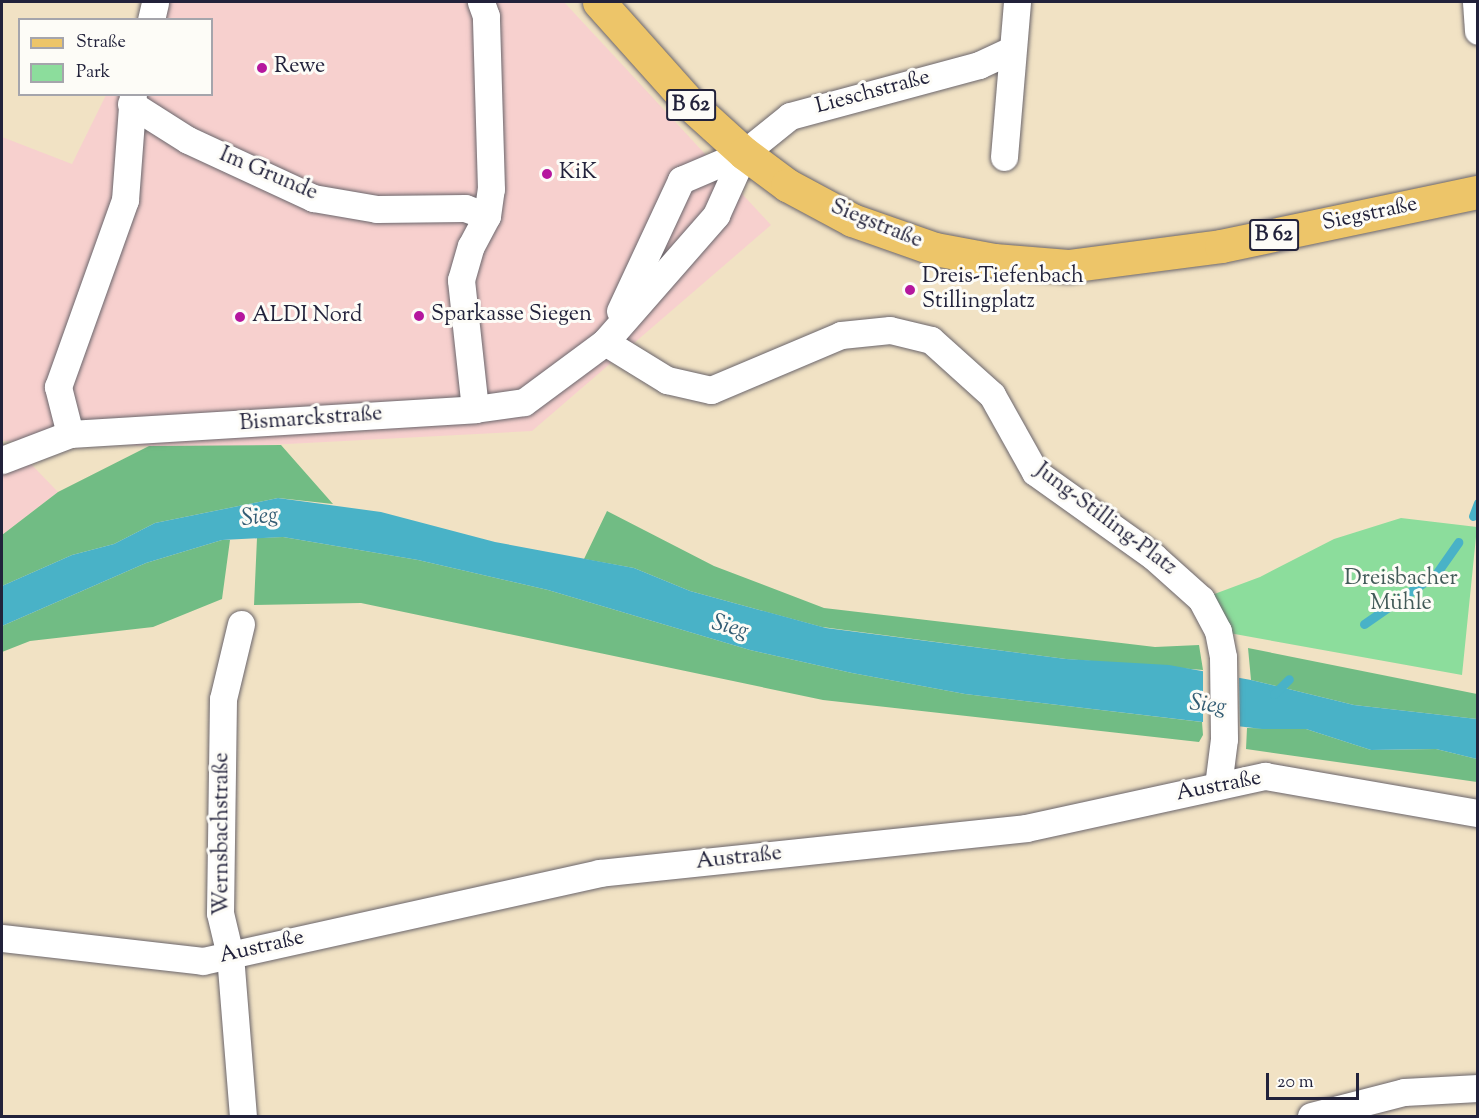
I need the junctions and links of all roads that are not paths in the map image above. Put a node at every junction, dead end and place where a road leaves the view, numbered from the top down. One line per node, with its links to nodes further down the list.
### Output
1 (155, 2): 6 (street)
2 (481, 2): 13 (street)
3 (599, 2): 10 (main road, Siegstraße / B 62)
4 (1017, 2): 8 (street)
5 (1476, 2): 7 (street)
6 (151, 18)
7 (1478, 31)
8 (1011, 50): 10 (street, Lieschstraße); 11 (street)
9 (132, 99): 13 (street, Im Grunde); 16 (street)
10 (744, 153): 12 (main road, Siegstraße / B 62); 14 (street, Bismarckstraße); 14 (street, Bismarckstraße)
11 (1004, 157)
12 (1478, 192)
13 (487, 216): 15 (street)
14 (605, 342): 15 (street, Bismarckstraße); 19 (street, Jung-Stilling-Platz)
15 (476, 410): 16 (street, Bismarckstraße)
16 (70, 434): 17 (street, Bismarckstraße)
17 (2, 460)
18 (241, 624): 22 (street, Wernsbachstraße)
19 (1218, 786): 20 (street, Austraße); 22 (street, Austraße)
20 (1478, 813)
21 (2, 938): 22 (street, Austraße)
22 (230, 955): 24 (street, Wernsbachstraße)
23 (1478, 1088): 25 (street)
24 (243, 1116)
25 (1311, 1116)

